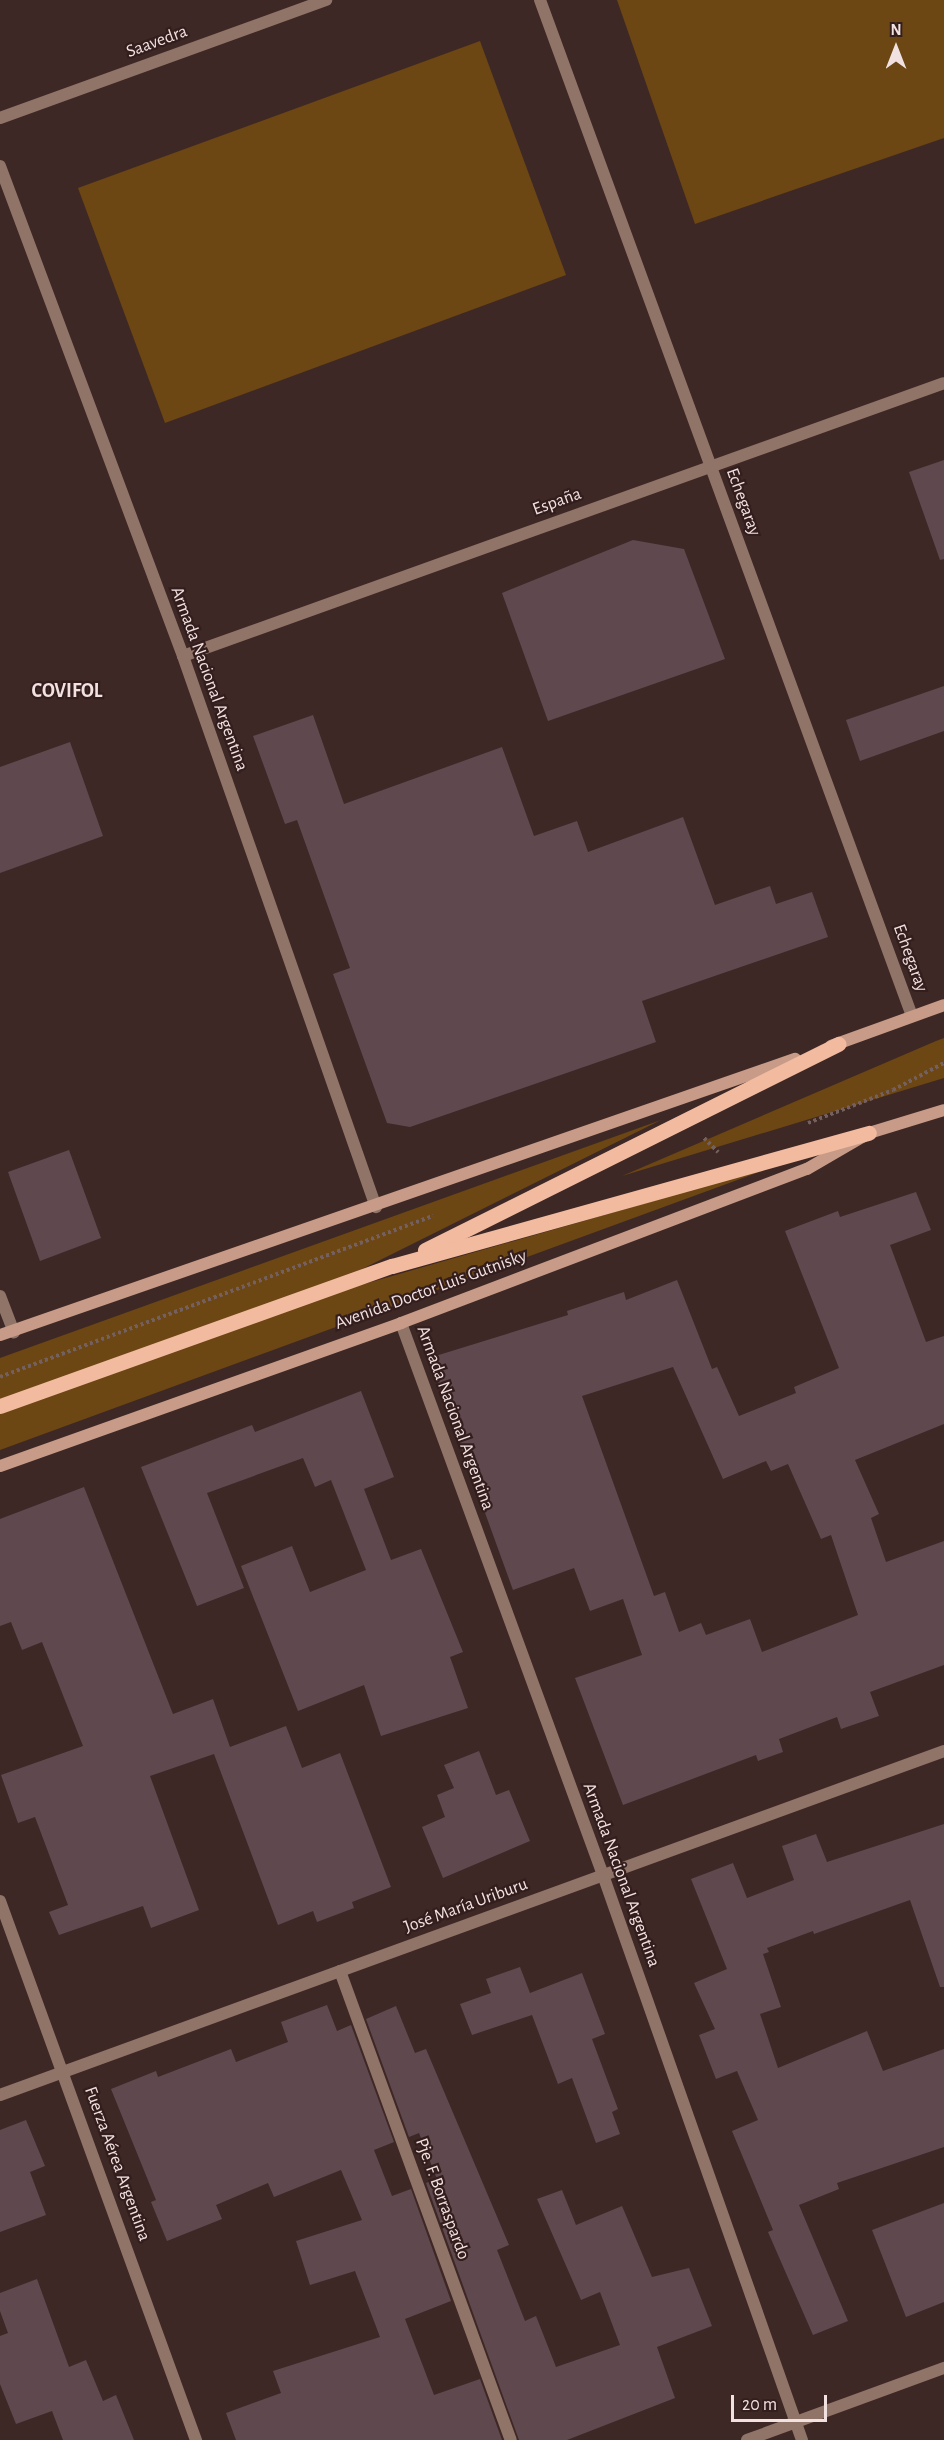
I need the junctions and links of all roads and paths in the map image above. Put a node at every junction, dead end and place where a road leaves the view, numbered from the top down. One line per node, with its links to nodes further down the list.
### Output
1 (326, 0): 3 (street, Saavedra)
2 (540, 0): 6 (street, Echegaray)
3 (0, 118)
4 (0, 166): 7 (street, Armada Nacional Argentina)
5 (944, 383): 6 (street, España)
6 (711, 466): 7 (street, España); 9 (street, Echegaray)
7 (183, 656): 15 (street, Armada Nacional Argentina)
8 (944, 1005): 9 (main road, Avenida Doctor Luis Gutnisky)
9 (912, 1016): 10 (main road, Avenida Doctor Luis Gutnisky)
10 (838, 1044): 15 (main road, Avenida Doctor Luis Gutnisky); 17 (main road, Avenida Doctor Luis Gutnisky)
11 (944, 1063): 13 (path)
12 (944, 1110): 14 (main road, Avenida Doctor Luis Gutnisky)
13 (796, 1127)
14 (869, 1133): 17 (main road, Avenida Doctor Luis Gutnisky); 19 (main road, Avenida Doctor Luis Gutnisky)
15 (376, 1207): 20 (main road, Avenida Doctor Luis Gutnisky)
16 (445, 1212): 22 (path)
17 (392, 1266): 23 (main road, Avenida Doctor Luis Gutnisky)
18 (0, 1296): 20 (street)
19 (401, 1323): 24 (main road, Avenida Doctor Luis Gutnisky); 26 (street, Armada Nacional Argentina)
20 (14, 1332): 21 (main road, Avenida Doctor Luis Gutnisky)
21 (0, 1335)
22 (0, 1377)
23 (0, 1406)
24 (0, 1466)
25 (944, 1751): 26 (street, José María Uriburu)
26 (603, 1875): 28 (street, José María Uriburu); 32 (street, Armada Nacional Argentina)
27 (0, 1901): 29 (street, Fuerza Aérea Argentina)
28 (340, 1971): 29 (street, José María Uriburu); 34 (street, Pje. F. Borraspardo)
29 (65, 2072): 30 (street, José María Uriburu); 33 (street, Fuerza Aérea Argentina)
30 (0, 2095)
31 (944, 2368): 32 (street)
32 (796, 2423): 35 (street); 36 (street, Armada Nacional Argentina)
33 (196, 2440)
34 (511, 2440)
35 (747, 2440)
36 (802, 2440)

